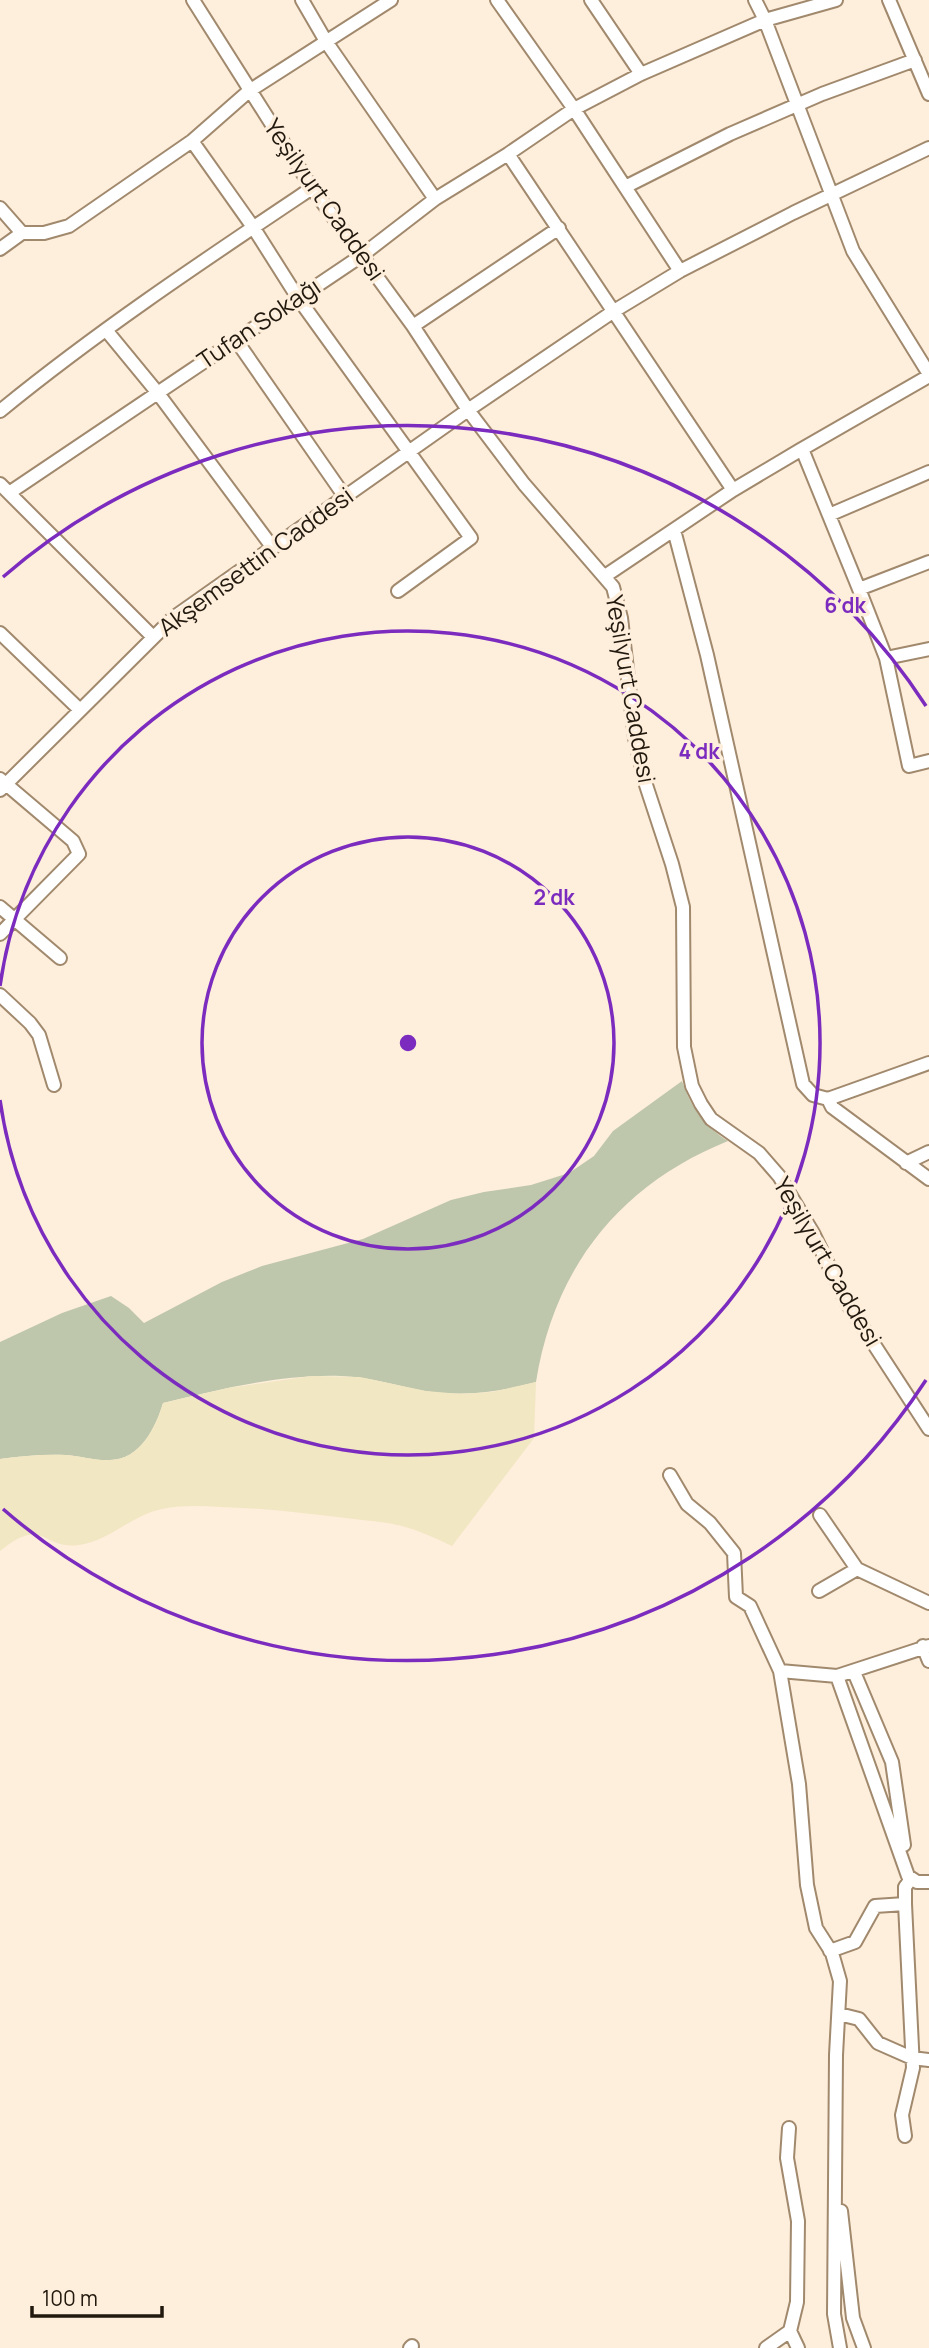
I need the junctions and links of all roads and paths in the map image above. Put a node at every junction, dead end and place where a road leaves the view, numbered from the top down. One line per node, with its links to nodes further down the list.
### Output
1 (193, 0): 13 (street, Yeşilyurt Caddesi)
2 (302, 0): 10 (street)
3 (391, 0): 10 (street)
4 (498, 0): 16 (street)
5 (591, 0): 12 (street)
6 (755, 0): 9 (street)
7 (836, 0): 9 (street, Tufan Sokağı)
8 (889, 0): 11 (street)
9 (765, 20): 12 (street, Tufan Sokağı); 15 (street)
10 (327, 43): 13 (street); 23 (street)
11 (915, 60): 14 (street); 15 (street)
12 (641, 74): 16 (street, Tufan Sokağı)
13 (249, 90): 17 (street); 20 (street, Yeşilyurt Caddesi)
14 (929, 94)
15 (797, 106): 21 (street); 22 (street)
16 (574, 109): 19 (street, Tufan Sokağı); 21 (street)
17 (192, 142): 25 (street); 27 (street)
18 (929, 148): 22 (street, Akşemsettin Caddesi)
19 (508, 154): 23 (street, Tufan Sokağı); 26 (street)
20 (312, 187): 25 (street); 29 (street, Yeşilyurt Caddesi)
21 (625, 187): 30 (street)
22 (831, 195): 30 (street, Akşemsettin Caddesi); 36 (street)
23 (435, 199): 29 (street, Tufan Sokağı)
24 (0, 208): 27 (street)
25 (253, 227): 31 (street); 34 (street)
26 (559, 228): 32 (street); 33 (street)
27 (22, 233): 28 (street)
28 (0, 249)
29 (361, 256): 31 (street, Tufan Sokağı); 33 (street, Yeşilyurt Caddesi)
30 (680, 271): 32 (street, Akşemsettin Caddesi)
31 (298, 298): 35 (street, Tufan Sokağı); 41 (street)
32 (614, 311): 38 (street, Akşemsettin Caddesi); 44 (street)
33 (413, 326): 38 (street, Yeşilyurt Caddesi)
34 (106, 330): 37 (street); 39 (street)
35 (236, 340): 37 (street, Tufan Sokağı); 45 (street)
36 (929, 375): 40 (street)
37 (157, 392): 43 (street, Tufan Sokağı); 48 (street)
38 (468, 410): 41 (street, Akşemsettin Caddesi); 50 (street, Yeşilyurt Caddesi)
39 (0, 411)
40 (802, 449): 44 (street); 46 (street)
41 (409, 452): 45 (street, Akşemsettin Caddesi); 52 (street)
42 (929, 472): 46 (street)
43 (5, 488): 54 (street)
44 (733, 490): 47 (street)
45 (345, 496): 48 (street, Akşemsettin Caddesi)
46 (829, 515): 51 (street)
47 (674, 530): 50 (street); 67 (street)
48 (272, 548): 54 (street, Akşemsettin Caddesi)
49 (929, 562): 51 (street)
50 (605, 576): 71 (street, Yeşilyurt Caddesi)
51 (859, 589): 56 (street)
52 (398, 591)
53 (0, 633): 57 (street)
54 (153, 637): 57 (street, Akşemsettin Caddesi)
55 (929, 649): 56 (street)
56 (886, 658): 58 (street)
57 (80, 710): 59 (street, Akşemsettin Caddesi)
58 (929, 761)
59 (2, 784): 61 (street)
60 (0, 907): 61 (street)
61 (15, 919): 62 (street); 63 (street)
62 (0, 934)
63 (60, 958)
64 (0, 995): 66 (street)
65 (929, 1063): 67 (street)
66 (54, 1085)
67 (828, 1099): 69 (street)
68 (929, 1152): 69 (street)
69 (906, 1163): 70 (street)
70 (929, 1179)
71 (929, 1429)
72 (670, 1475): 79 (street)
73 (820, 1515): 74 (street)
74 (857, 1569): 75 (street); 76 (street)
75 (819, 1591)
76 (929, 1603)
77 (926, 1646): 78 (street); 80 (street)
78 (929, 1661)
79 (780, 1671): 81 (street); 89 (street)
80 (854, 1672): 81 (street); 82 (street)
81 (837, 1676): 83 (street)
82 (892, 1762): 83 (street); 84 (street)
83 (871, 1770): 85 (street)
84 (899, 1804): 85 (street); 86 (street)
85 (886, 1809): 86 (street)
86 (909, 1874): 87 (street); 88 (street)
87 (929, 1882)
88 (905, 1904): 89 (street); 91 (street)
89 (830, 1951): 90 (street)
90 (839, 2014): 91 (street); 95 (street)
91 (912, 2058): 92 (street); 94 (street)
92 (929, 2060)
93 (789, 2128): 96 (street)
94 (905, 2136)
95 (835, 2202): 99 (street); 100 (street)
96 (790, 2331): 97 (street); 98 (street)
97 (766, 2348)
98 (798, 2348)
99 (840, 2348)
100 (864, 2348)

